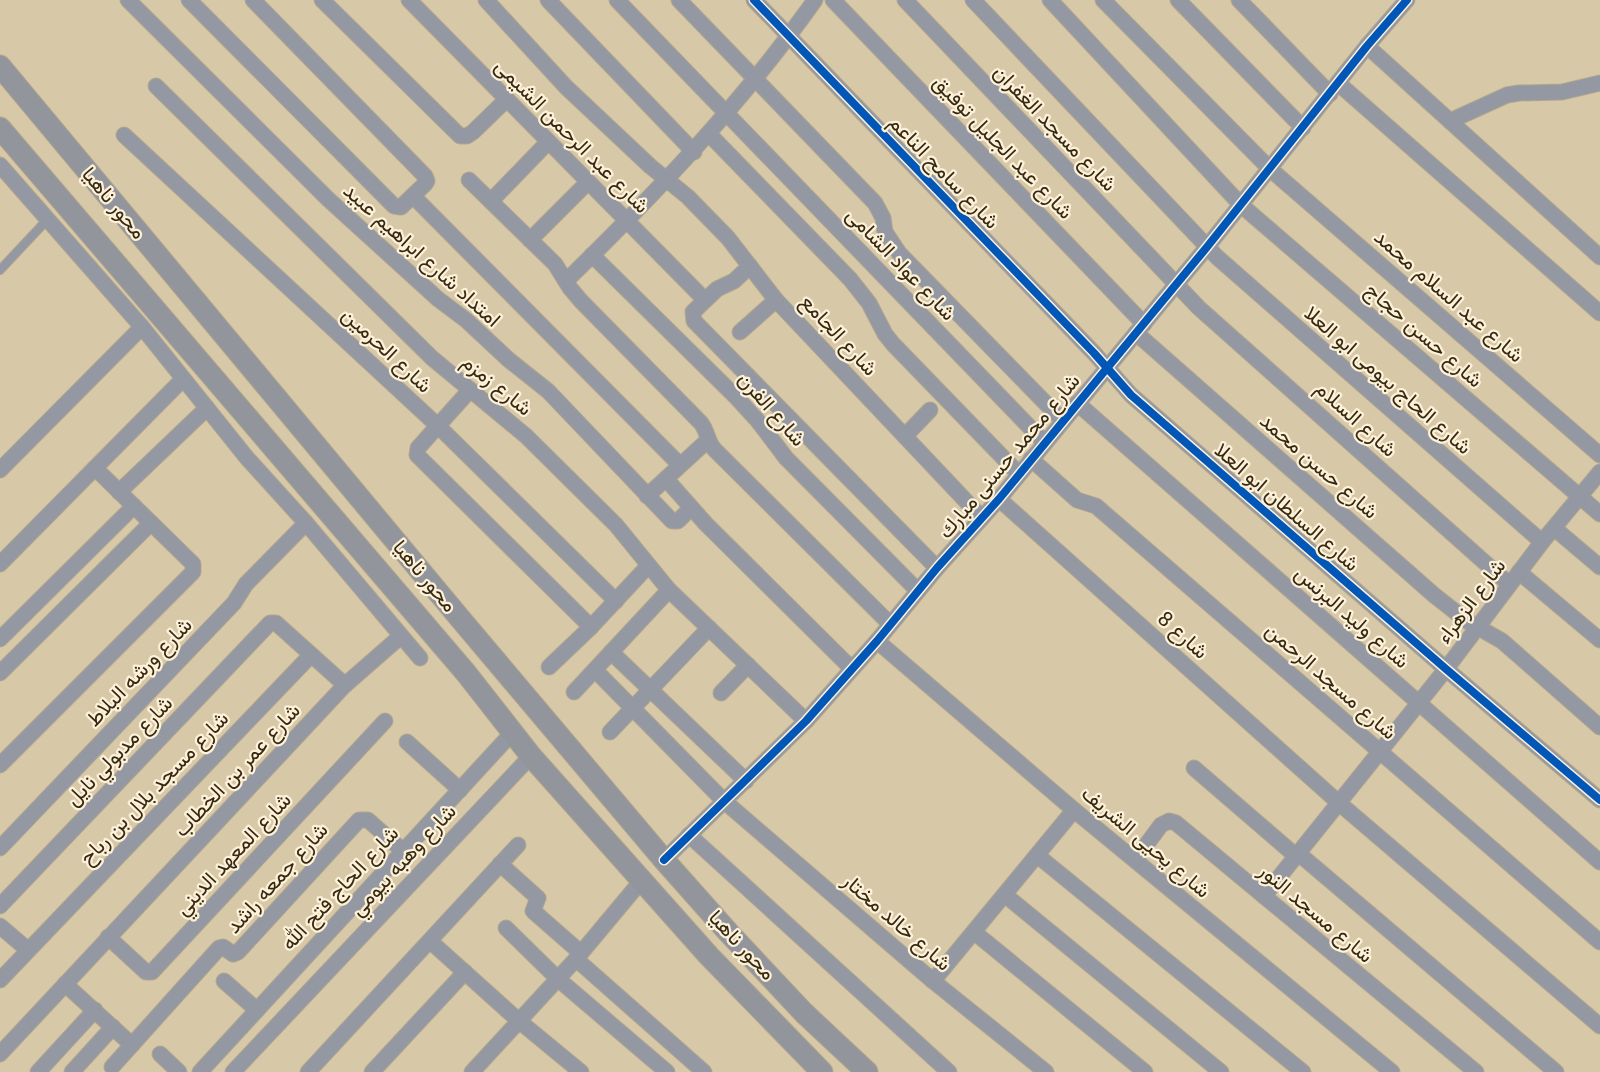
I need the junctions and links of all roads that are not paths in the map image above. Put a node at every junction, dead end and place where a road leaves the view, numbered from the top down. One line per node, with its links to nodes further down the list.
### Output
1 (128, 0): 80 (street, امتداد شارع ابراهيم عبيد)
2 (189, 0): 41 (street)
3 (253, 0): 41 (street)
4 (322, 0): 27 (street)
5 (409, 0): 27 (street, شارع عبد الرحمن الشيمى)
6 (486, 0): 39 (street, شارع الجامع)
7 (548, 0): 35 (street)
8 (617, 0): 28 (street, شارع عواد الشامى)
9 (679, 0): 23 (street)
10 (754, 0): 20 (street, شارع سامح الناعم)
11 (815, 0): 20 (street)
12 (833, 0): 58 (street, شارع عبد الجليل توفيق)
13 (905, 0): 53 (street, شارع مسجد الغفران)
14 (973, 0): 47 (street, شارع الحاج بيومى ابو العلا)
15 (1050, 0): 43 (street, شارع حسن حجاج)
16 (1103, 0): 37 (street, شارع عبد السلام محمد)
17 (1178, 0): 31 (street)
18 (1239, 0): 26 (street)
19 (1407, 0): 21 (street, شارع محمد حسنى مبارك)
20 (789, 37): 23 (street); 60 (street, شارع سامح الناعم)
21 (1367, 46): 26 (street, شارع محمد حسنى مبارك); 29 (street)
22 (0, 66): 144 (main road, محور ناهيا)
23 (756, 79): 28 (street); 66 (street)
24 (1600, 83): 29 (street)
25 (156, 86): 62 (street, شارع زمزم)
26 (1334, 89): 31 (street, شارع محمد حسنى مبارك); 56 (street)
27 (507, 99): 34 (street, شارع عبد الرحمن الشيمى)
28 (727, 114): 32 (street); 70 (street, شارع عواد الشامى)
29 (1450, 121): 49 (street)
30 (0, 128): 126 (main road, محور ناهيا)
31 (1303, 128): 37 (street, شارع محمد حسنى مبارك)
32 (709, 134): 35 (street); 77 (street)
33 (124, 135): 67 (street, شارع الحرمين)
34 (548, 142): 40 (street, شارع عبد الرحمن الشيمى); 42 (street)
35 (694, 152): 39 (street)
36 (0, 165): 44 (street)
37 (1270, 169): 43 (street, شارع محمد حسنى مبارك); 71 (street, شارع عبد السلام محمد)
38 (469, 180): 42 (street)
39 (668, 180): 45 (street); 50 (street, شارع الجامع)
40 (588, 183): 45 (street, شارع عبد الرحمن الشيمى); 46 (street)
41 (413, 196): 73 (street)
42 (491, 201): 46 (street)
43 (1241, 206): 47 (street, شارع محمد حسنى مبارك); 81 (street, شارع حسن حجاج)
44 (47, 220): 51 (lane); 57 (street)
45 (627, 222): 48 (street); 54 (street, شارع عبد الرحمن الشيمى)
46 (530, 240): 52 (street)
47 (1207, 247): 53 (street, شارع محمد حسنى مبارك); 90 (street, شارع الحاج بيومى ابو العلا)
48 (592, 255): 52 (street); 97 (street, شارع الفرن)
49 (1600, 257)
50 (750, 266): 54 (street); 55 (street, شارع الجامع)
51 (0, 270)
52 (566, 281): 69 (street)
53 (1175, 284): 58 (street, شارع محمد حسنى مبارك); 95 (street, شارع السلام)
54 (705, 300): 94 (street)
55 (776, 300): 59 (street); 68 (street, شارع الجامع)
56 (1600, 313)
57 (142, 327): 61 (street); 75 (street)
58 (1140, 329): 60 (street, شارع محمد حسنى مبارك); 101 (street, شارع حسن محمد)
59 (740, 332)
60 (1108, 368): 63 (street, شارع محمد حسنى مبارك); 113 (street, شارع السلطان ابو العلا)
61 (183, 379): 64 (street); 74 (street)
62 (470, 390): 67 (street); 92 (street, شارع زمزم)
63 (1077, 403): 66 (street, شارع محمد حسنى مبارك); 120 (street, شارع وليد البرنس)
64 (207, 408): 79 (street); 88 (street)
65 (930, 410): 68 (street)
66 (1063, 421): 70 (street, شارع محمد حسنى مبارك)
67 (438, 426): 98 (street, شارع الحرمين); 100 (street)
68 (905, 436): 86 (street, شارع الجامع)
69 (708, 440): 73 (street); 99 (street)
70 (1045, 443): 72 (street, شارع محمد حسنى مبارك)
71 (1600, 455)
72 (1031, 459): 77 (street, شارع محمد حسنى مبارك); 128 (street, شارع مسجد الرحمن)
73 (680, 465): 78 (street)
74 (95, 468): 79 (street); 91 (street)
75 (0, 470)
76 (1600, 472): 81 (street, شارع الزهراء)
77 (1019, 474): 82 (street, شارع محمد حسنى مبارك)
78 (666, 479): 80 (street); 84 (street)
79 (119, 492): 83 (street)
80 (648, 496): 84 (street, امتداد شارع ابراهيم عبيد)
81 (1579, 497): 85 (street, شارع حسن حجاج); 89 (street, شارع الزهراء)
82 (999, 499): 86 (street, شارع محمد حسنى مبارك); 136 (street, شارع 8)
83 (134, 506): 87 (street); 104 (street)
84 (691, 508): 112 (street)
85 (1600, 514)
86 (982, 518): 94 (street, شارع محمد حسنى مبارك)
87 (151, 523): 115 (street); 130 (street)
88 (306, 523): 103 (street); 140 (street, شارع ورشه البلاط)
89 (1554, 528): 90 (street, شارع الزهراء); 93 (street)
90 (1542, 542): 95 (street, شارع الزهراء)
91 (0, 564)
92 (648, 566): 96 (street, شارع زمزم); 98 (street)
93 (1600, 567)
94 (937, 568): 97 (street, شارع محمد حسنى مبارك)
95 (1514, 578): 101 (street, شارع الزهراء); 106 (street, شارع السلام)
96 (669, 590): 102 (street, شارع زمزم); 107 (street)
97 (918, 591): 99 (street, شارع محمد حسنى مبارك)
98 (616, 601): 100 (street)
99 (890, 624): 105 (street, شارع محمد حسنى مبارك)
100 (591, 627): 111 (street)
101 (1478, 627): 113 (street, شارع الزهراء); 124 (street, شارع حسن محمد)
102 (709, 628): 110 (street, شارع زمزم); 117 (street)
103 (401, 636): 109 (street); 116 (street, شارع عمر بن الخطاب)
104 (0, 639)
105 (877, 640): 112 (street, شارع محمد حسنى مبارك); 137 (street, شارع يحيى الشريف)
106 (1600, 640)
107 (611, 652): 114 (street); 117 (street)
108 (311, 655): 116 (street); 151 (street, شارع مدبولي نايل); 158 (street, شارع مسجد بلال بن رباح)
109 (420, 658)
110 (748, 665): 119 (street); 123 (street, شارع زمزم)
111 (549, 667)
112 (852, 669): 123 (street, شارع محمد حسنى مبارك)
113 (1446, 669): 120 (street, شارع الزهراء); 134 (street, شارع السلطان ابو العلا)
114 (594, 670): 118 (street); 121 (street, شارع خالد مختار)
115 (0, 673)
116 (345, 686): 155 (street, شارع عمر بن الخطاب)
117 (650, 689): 121 (street); 132 (street)
118 (574, 692)
119 (721, 693)
120 (1418, 703): 128 (street, شارع الزهراء); 146 (street, شارع وليد البرنس)
121 (633, 708): 125 (street); 135 (street, شارع خالد مختار)
122 (384, 721): 155 (street, شارع المعهد الديني)
123 (806, 721): 132 (street, شارع محمد حسنى مبارك)
124 (1600, 727)
125 (610, 732)
126 (512, 733): 129 (main road, محور ناهيا); 133 (street, شارع الحاج فتح الله)
127 (406, 742): 133 (street)
128 (1380, 751): 136 (street, شارع الزهراء); 157 (street, شارع مسجد الرحمن)
129 (531, 756): 148 (main road, محور ناهيا); 180 (street, شارع وهبه بيومي)
130 (0, 765)
131 (1194, 768): 142 (street)
132 (746, 781): 135 (street, شارع محمد حسنى مبارك)
133 (460, 790): 141 (street, شارع الحاج فتح الله)
134 (1600, 800)
135 (724, 801): 138 (street, شارع محمد حسنى مبارك); 164 (street, شارع خالد مختار)
136 (1339, 803): 142 (street, شارع الزهراء); 169 (street, شارع 8)
137 (1074, 810): 143 (street); 145 (street, شارع يحيى الشريف)
138 (688, 835): 144 (street, شارع محمد حسنى مبارك); 189 (street)
139 (518, 845): 147 (street)
140 (0, 848)
141 (403, 851): 167 (street, شارع الحاج فتح الله); 171 (street, شارع جمعه راشد)
142 (1297, 855): 150 (street, شارع الزهراء); 196 (street)
143 (1038, 856): 149 (street); 193 (street)
144 (664, 860): 148 (main road); 188 (main road, محور ناهيا)
145 (1135, 860): 150 (street, شارع مسجد النور); 194 (street, شارع يحيى الشريف)
146 (1600, 862)
147 (500, 864): 156 (street); 159 (street)
148 (642, 880): 159 (street); 187 (main road, محور ناهيا)
149 (1005, 895): 154 (street); 192 (street)
150 (1264, 896): 195 (street, شارع مسجد النور)
151 (0, 906)
152 (0, 926): 158 (street)
153 (506, 928): 161 (street)
154 (974, 932): 164 (street); 191 (street)
155 (108, 938): 165 (street, شارع عمر بن الخطاب)
156 (430, 941): 160 (street); 181 (street)
157 (1600, 942)
158 (28, 950): 162 (street, شارع مسجد بلال بن رباح)
159 (578, 956): 161 (street); 186 (street)
160 (465, 972): 168 (street); 182 (street)
161 (558, 979): 168 (street); 185 (street)
162 (0, 980)
163 (224, 981): 167 (street)
164 (933, 981): 190 (street, شارع خالد مختار)
165 (65, 984): 166 (street); 173 (street, شارع عمر بن الخطاب)
166 (95, 1010): 170 (street); 176 (street)
167 (257, 1010): 179 (street, شارع الحاج فتح الله)
168 (519, 1021): 183 (street); 184 (street)
169 (1600, 1026)
170 (113, 1027): 171 (street); 172 (street)
171 (132, 1045): 175 (street, شارع جمعه راشد)
172 (93, 1049): 175 (street); 177 (street)
173 (0, 1054)
174 (160, 1054): 178 (street)
175 (115, 1070)
176 (38, 1072)
177 (72, 1072)
178 (179, 1072)
179 (200, 1072)
180 (232, 1072)
181 (308, 1072)
182 (372, 1072)
183 (472, 1072)
184 (581, 1072)
185 (667, 1072)
186 (704, 1072)
187 (822, 1072)
188 (867, 1072)
189 (949, 1072)
190 (1046, 1072)
191 (1144, 1072)
192 (1221, 1072)
193 (1303, 1072)
194 (1392, 1072)
195 (1476, 1072)
196 (1556, 1072)

